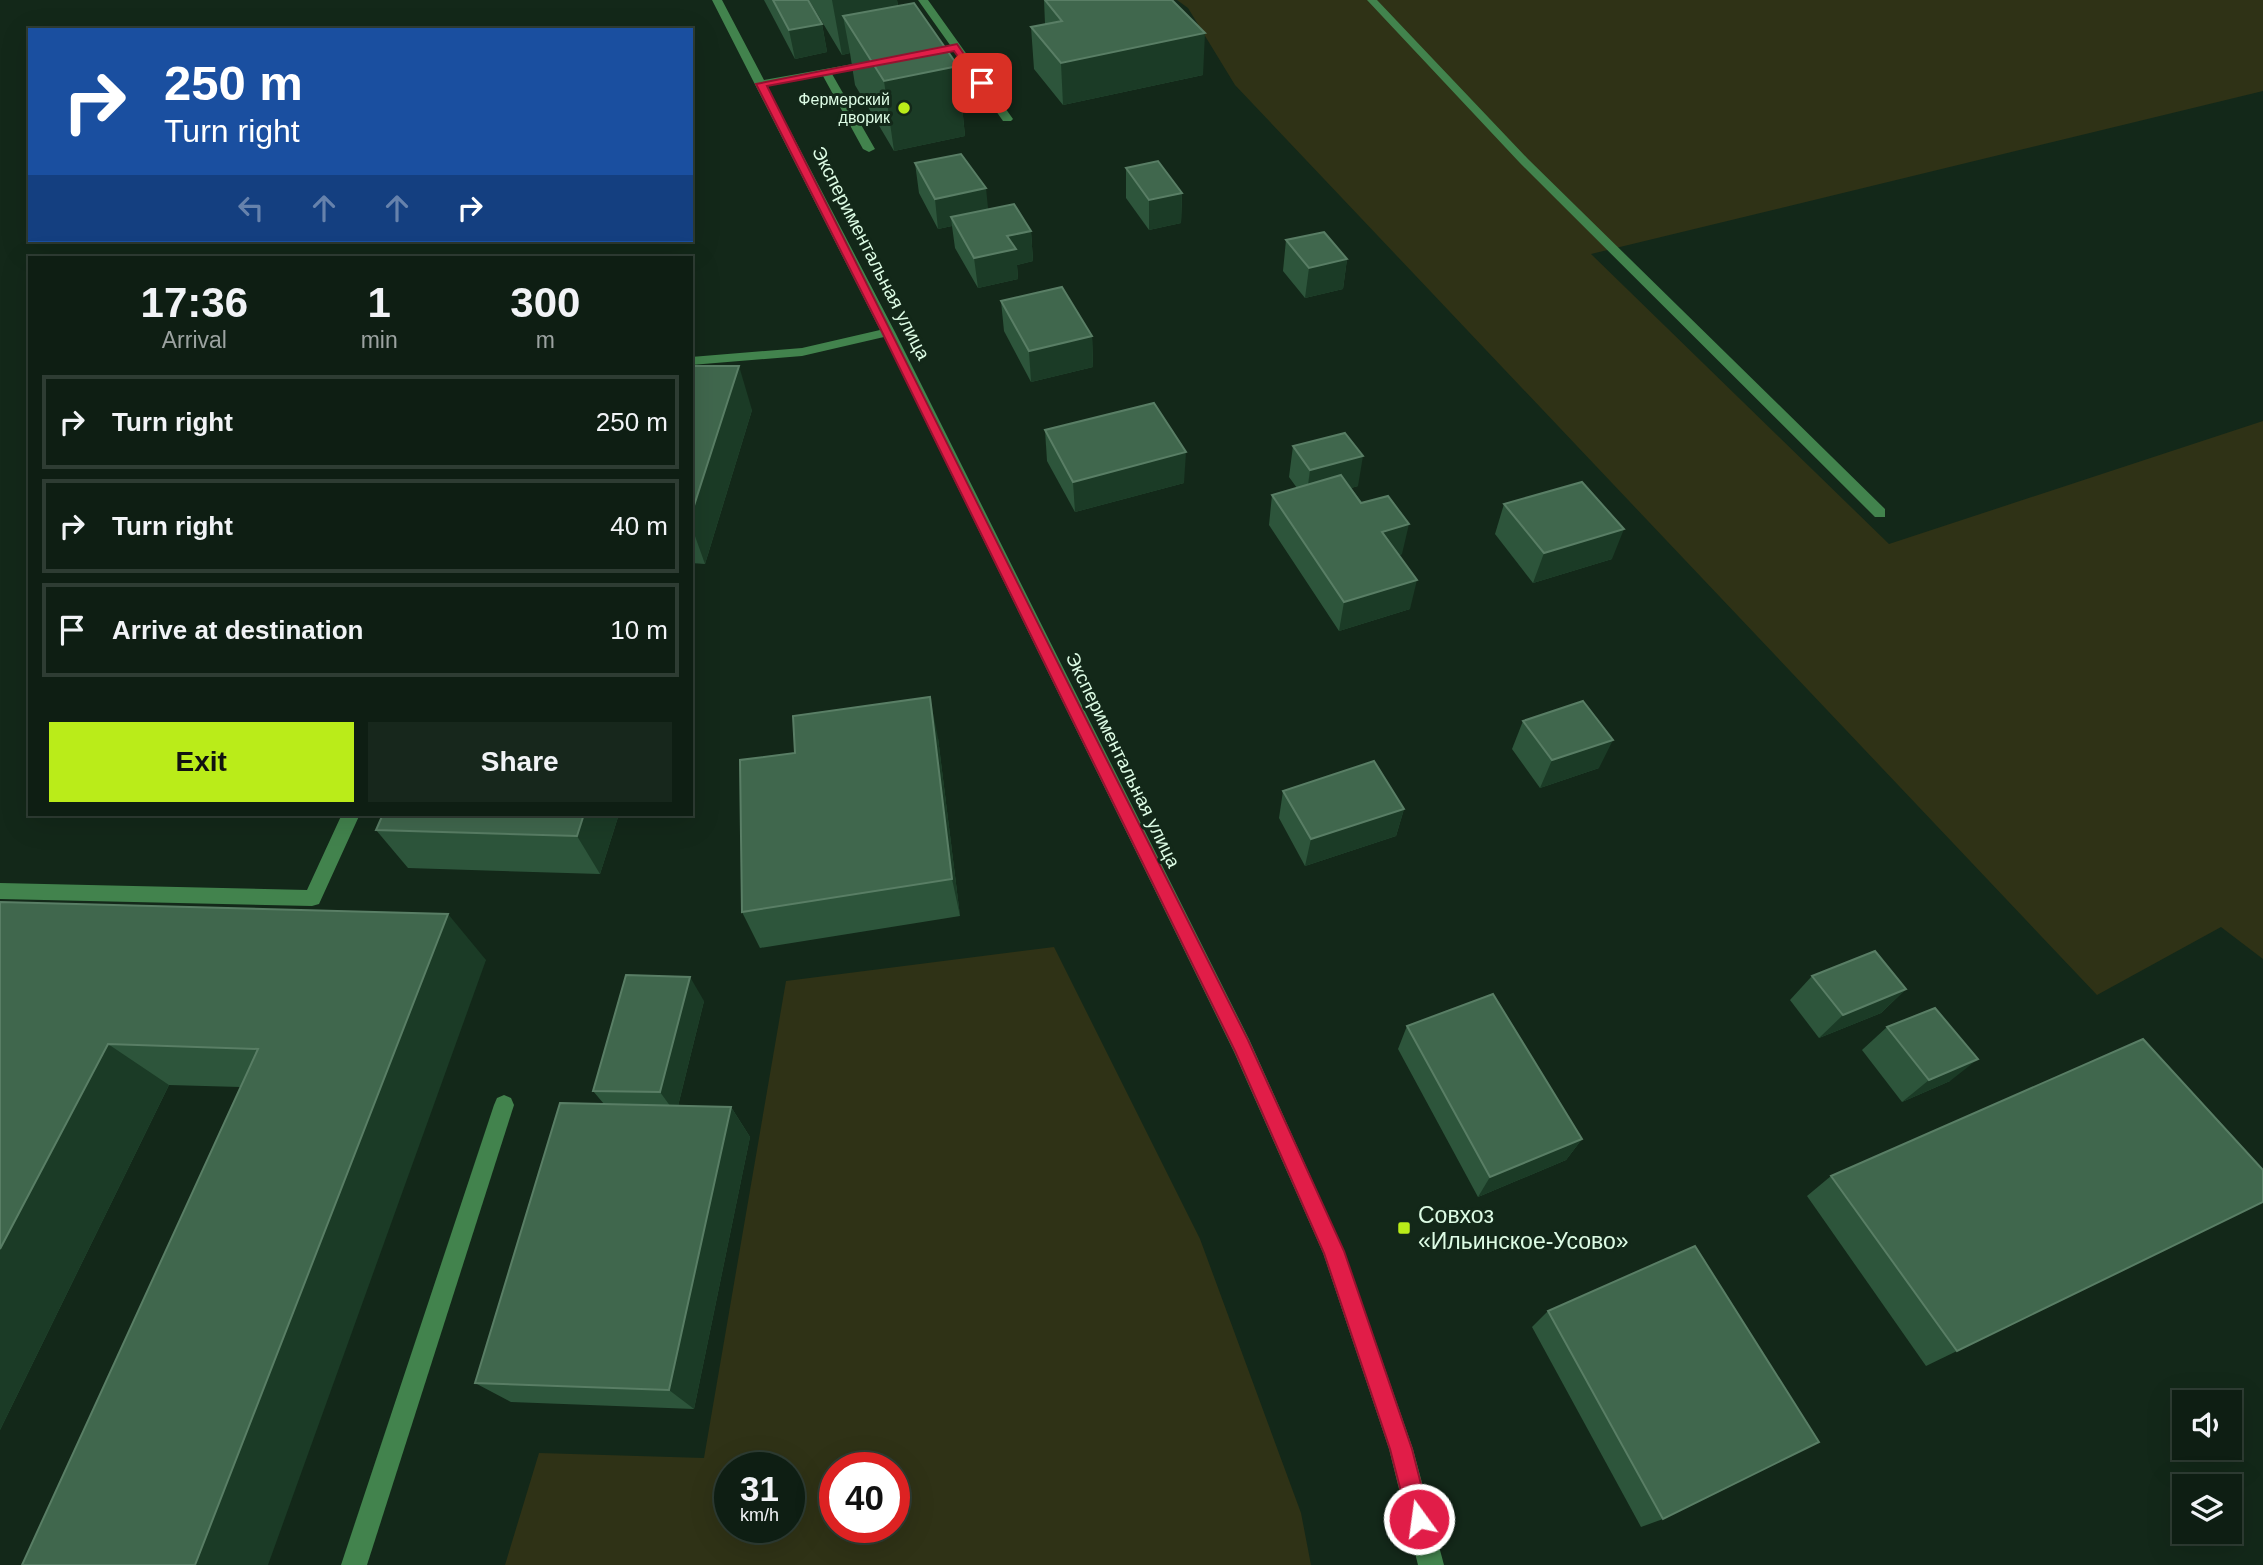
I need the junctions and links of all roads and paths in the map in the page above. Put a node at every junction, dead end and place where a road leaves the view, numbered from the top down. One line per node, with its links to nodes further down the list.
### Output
1 (717, 0): 8 (street, Экспериментальная улица)
2 (923, 0): 4 (street)
3 (1371, 0): 13 (street)
4 (957, 47): 5 (street); 9 (street)
5 (904, 57)
6 (891, 60): 7 (street)
7 (826, 72): 8 (street); 10 (street)
8 (761, 84): 11 (street, Экспериментальная улица)
9 (1007, 120)
10 (869, 149)
11 (888, 332): 12 (street); 18 (street, Экспериментальная улица)
12 (693, 361)
13 (1880, 513)
14 (350, 816): 15 (street)
15 (0, 891)
16 (504, 1105): 17 (street)
17 (354, 1565)
18 (1431, 1565)

